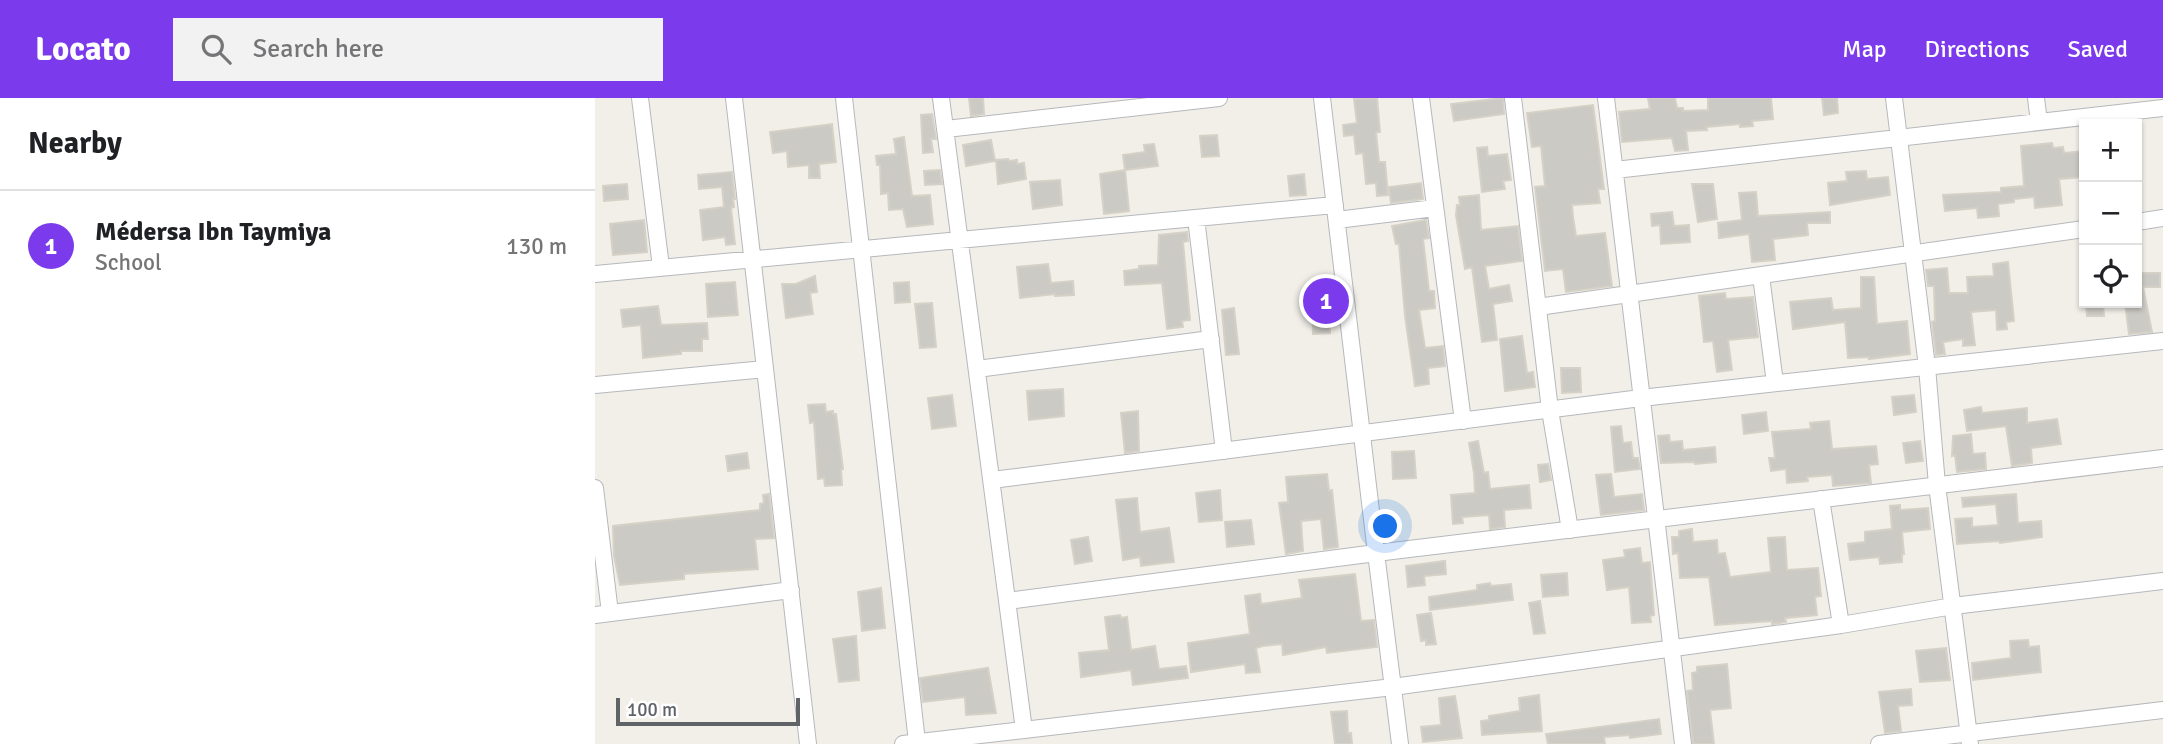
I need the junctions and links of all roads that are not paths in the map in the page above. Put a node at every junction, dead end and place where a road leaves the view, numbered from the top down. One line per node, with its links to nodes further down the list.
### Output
1 (640, 98): 27 (street)
2 (734, 98): 26 (street)
3 (843, 98): 24 (street)
4 (941, 98): 14 (street)
5 (1219, 98): 14 (street)
6 (1322, 98): 18 (street)
7 (1421, 98): 17 (street)
8 (1513, 98): 31 (street)
9 (1606, 98): 16 (street)
10 (1894, 98): 15 (street)
11 (2036, 98): 13 (street)
12 (2163, 108): 13 (street)
13 (2039, 122): 15 (street)
14 (946, 129): 23 (street)
15 (1899, 138): 16 (street); 25 (street)
16 (1615, 170): 30 (street)
17 (1435, 208): 18 (street); 41 (street)
18 (1336, 212): 19 (street); 42 (street)
19 (1196, 218): 23 (street); 32 (street)
20 (2163, 218): 21 (street)
21 (2142, 221)
22 (2079, 230): 25 (street)
23 (961, 240): 24 (street); 36 (street)
24 (861, 249): 26 (street); 65 (street)
25 (1913, 254): 29 (street); 34 (street)
26 (753, 259): 27 (street); 35 (street)
27 (661, 268): 28 (street)
28 (595, 274)
29 (1761, 276): 30 (street); 37 (street)
30 (1629, 294): 31 (street); 39 (street)
31 (1538, 307): 40 (street)
32 (1211, 339): 36 (street); 43 (street)
33 (2163, 341): 34 (street)
34 (1927, 367): 37 (street); 46 (street)
35 (765, 369): 38 (street); 53 (street)
36 (977, 369): 45 (street)
37 (1775, 383): 39 (street)
38 (595, 385)
39 (1641, 398): 40 (street); 49 (street)
40 (1550, 410): 41 (street); 50 (street)
41 (1463, 421): 42 (street)
42 (1362, 434): 43 (street); 51 (street)
43 (1224, 451): 45 (street)
44 (2163, 458): 46 (street)
45 (992, 480): 54 (street)
46 (1937, 485): 48 (street); 55 (street)
47 (595, 488): 56 (street)
48 (1821, 499): 49 (street); 57 (street)
49 (1656, 519): 50 (street); 58 (street)
50 (1570, 530): 51 (street)
51 (1376, 553): 54 (street); 59 (street)
52 (2163, 581): 55 (street)
53 (791, 590): 56 (street); 66 (street)
54 (1007, 601): 61 (street)
55 (1953, 606): 57 (street); 63 (street)
56 (603, 614)
57 (1841, 625): 58 (street)
58 (1672, 648): 59 (street); 68 (street)
59 (1393, 688): 62 (street); 67 (street)
60 (2163, 710): 63 (street)
61 (1024, 730): 62 (street); 64 (street)
62 (1047, 736)
63 (1970, 738): 69 (street)
64 (941, 742): 65 (street)
65 (910, 743)
66 (808, 744)
67 (1400, 744)
68 (1683, 744)
69 (1879, 744)

